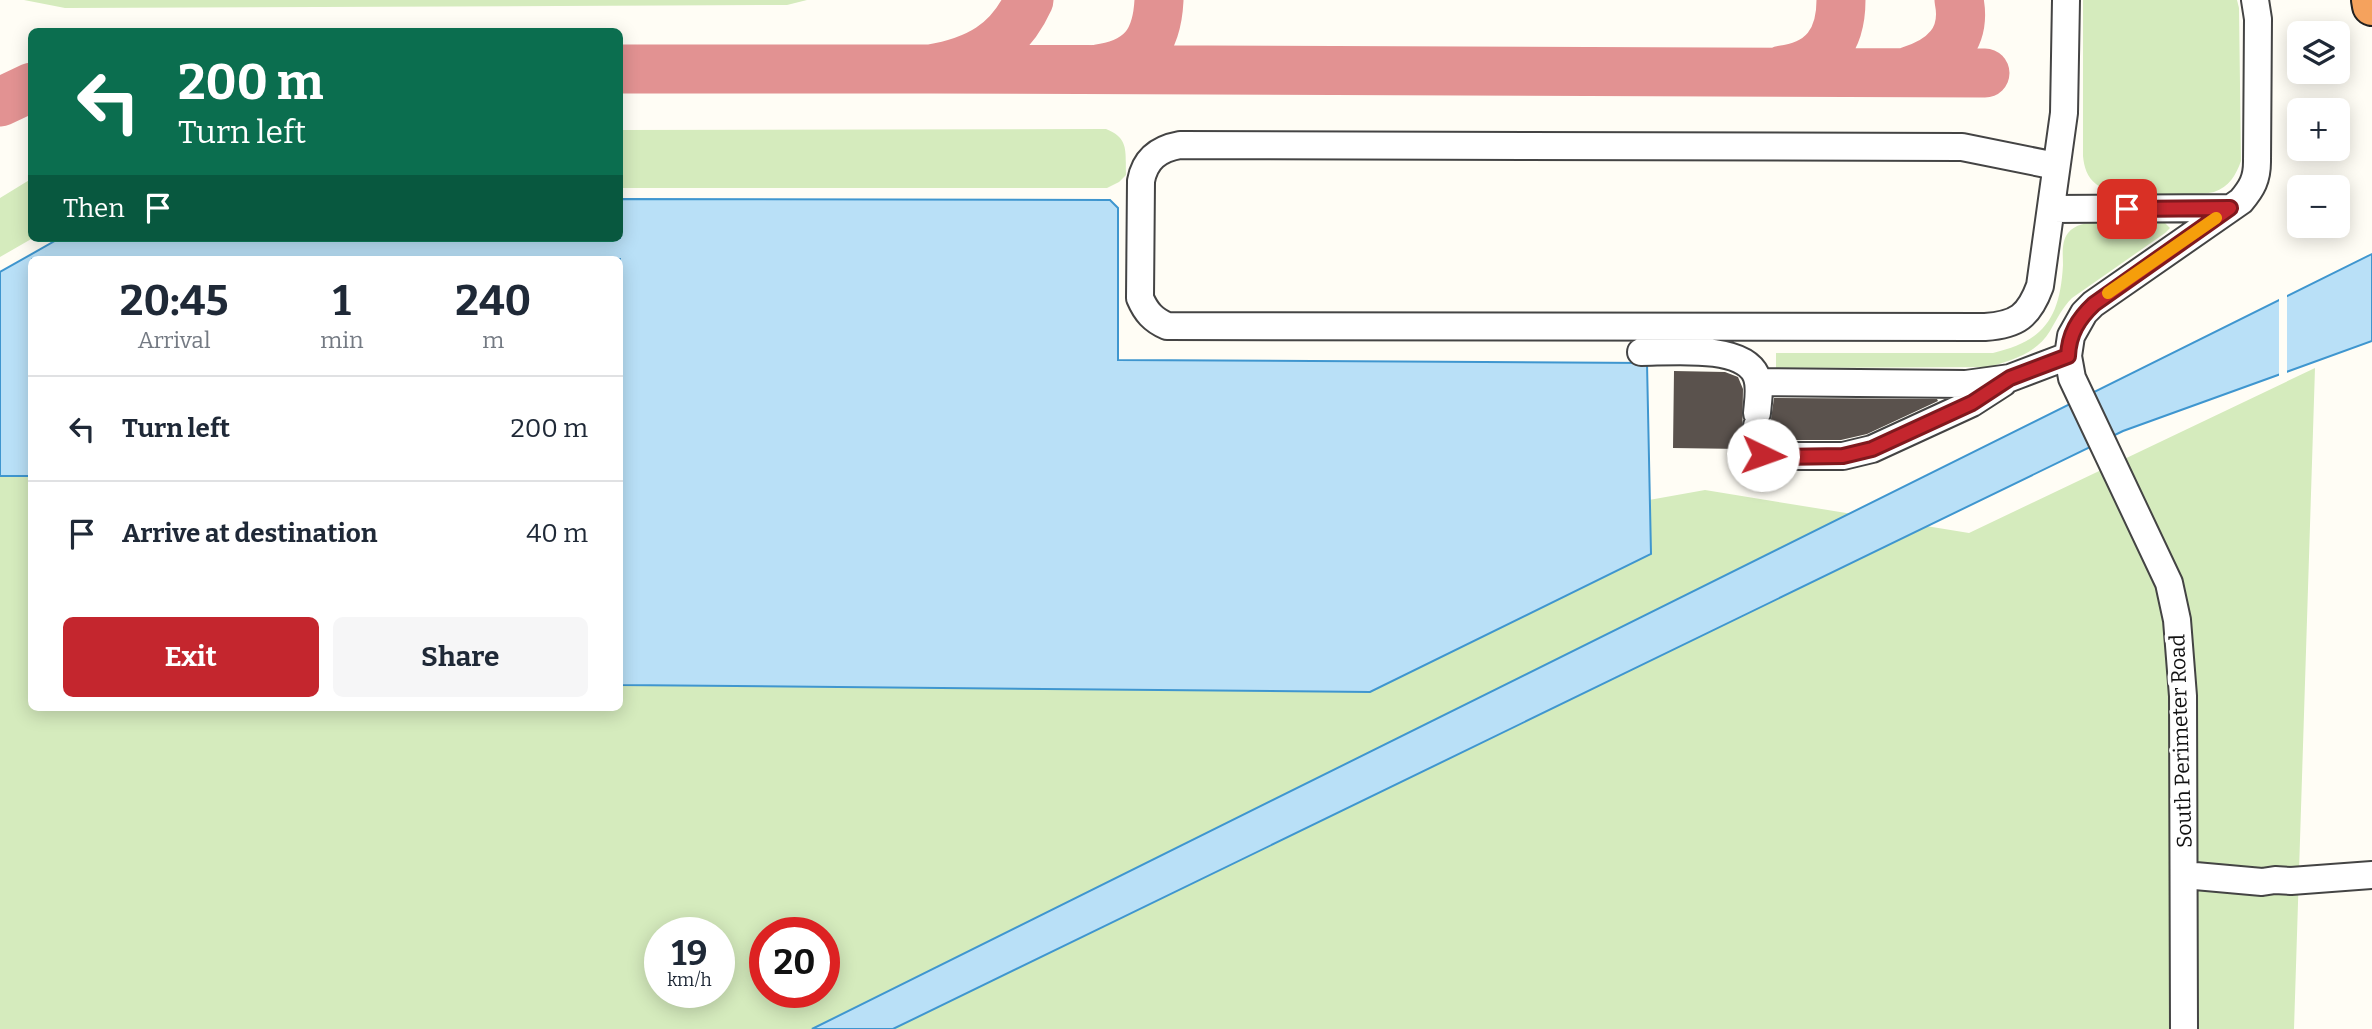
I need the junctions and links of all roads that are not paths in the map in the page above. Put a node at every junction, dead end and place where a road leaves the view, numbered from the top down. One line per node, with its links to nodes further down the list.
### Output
1 (2066, 0): 5 (lane)
2 (2255, 0): 6 (lane)
3 (2371, 0): 4 (highway)
4 (2372, 6)
5 (2056, 166): 7 (lane); 7 (lane)
6 (2230, 208): 7 (lane); 9 (lane)
7 (2051, 209)
8 (1641, 352): 11 (lane)
9 (2068, 356): 10 (lane); 12 (lane, South Perimeter Road)
10 (2010, 378): 11 (lane); 11 (lane)
11 (1759, 382)
12 (2184, 875): 13 (lane); 14 (lane, South Perimeter Road)
13 (2372, 875)
14 (2183, 1029)

